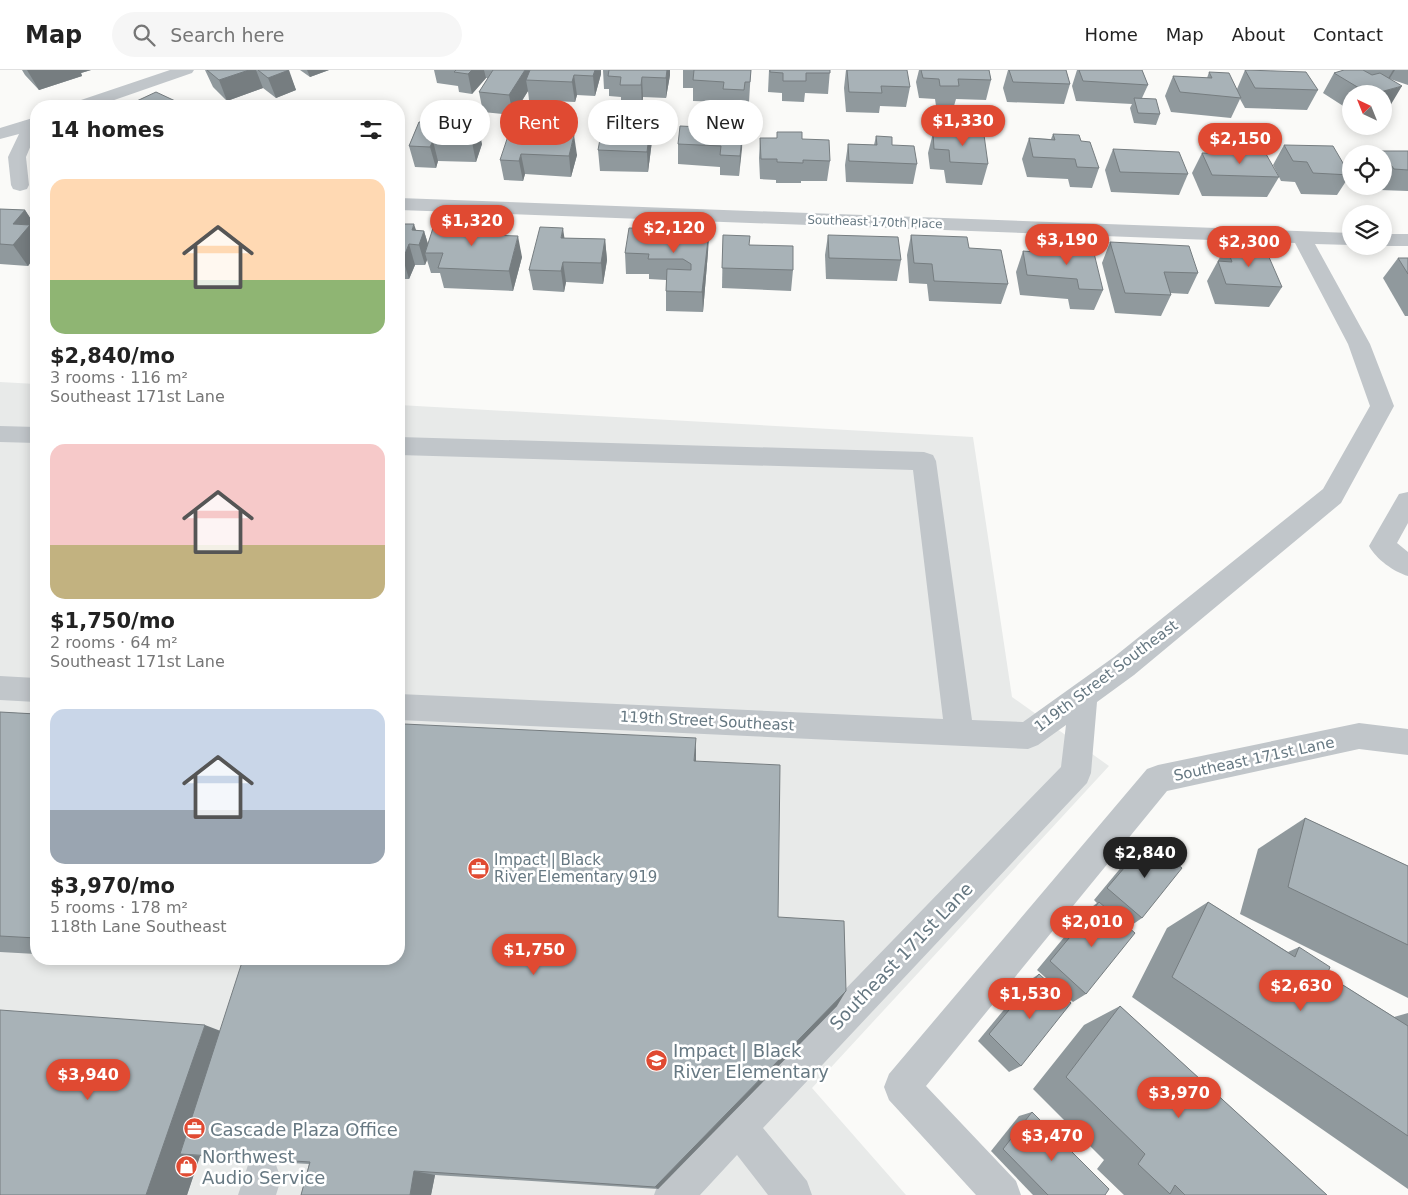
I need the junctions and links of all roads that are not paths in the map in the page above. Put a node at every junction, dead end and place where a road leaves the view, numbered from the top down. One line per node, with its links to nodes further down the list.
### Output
1 (186, 70): 2 (street)
2 (98, 100)
3 (30, 123): 5 (street)
4 (30, 130): 7 (street)
5 (0, 134)
6 (0, 180): 7 (street)
7 (28, 187)
8 (405, 204): 9 (street, Southeast 170th Place)
9 (1302, 238): 10 (street, Southeast 170th Place); 20 (street, 119th Street Southeast)
10 (1342, 239)
11 (1392, 240): 12 (street)
12 (1408, 240)
13 (0, 434): 14 (street)
14 (30, 435)
15 (405, 446): 22 (street)
16 (1408, 501): 17 (street)
17 (1408, 566)
18 (0, 688): 19 (street)
19 (30, 690)
20 (1083, 696): 22 (street, 119th Street Southeast); 24 (street, Southeast 171st Lane)
21 (405, 707): 22 (street, 119th Street Southeast)
22 (958, 733)
23 (1408, 742): 27 (street, Southeast 171st Lane)
24 (738, 1128): 25 (street, Southeast 171st Lane); 26 (street)
25 (673, 1195)
26 (793, 1195)
27 (1002, 1195)

